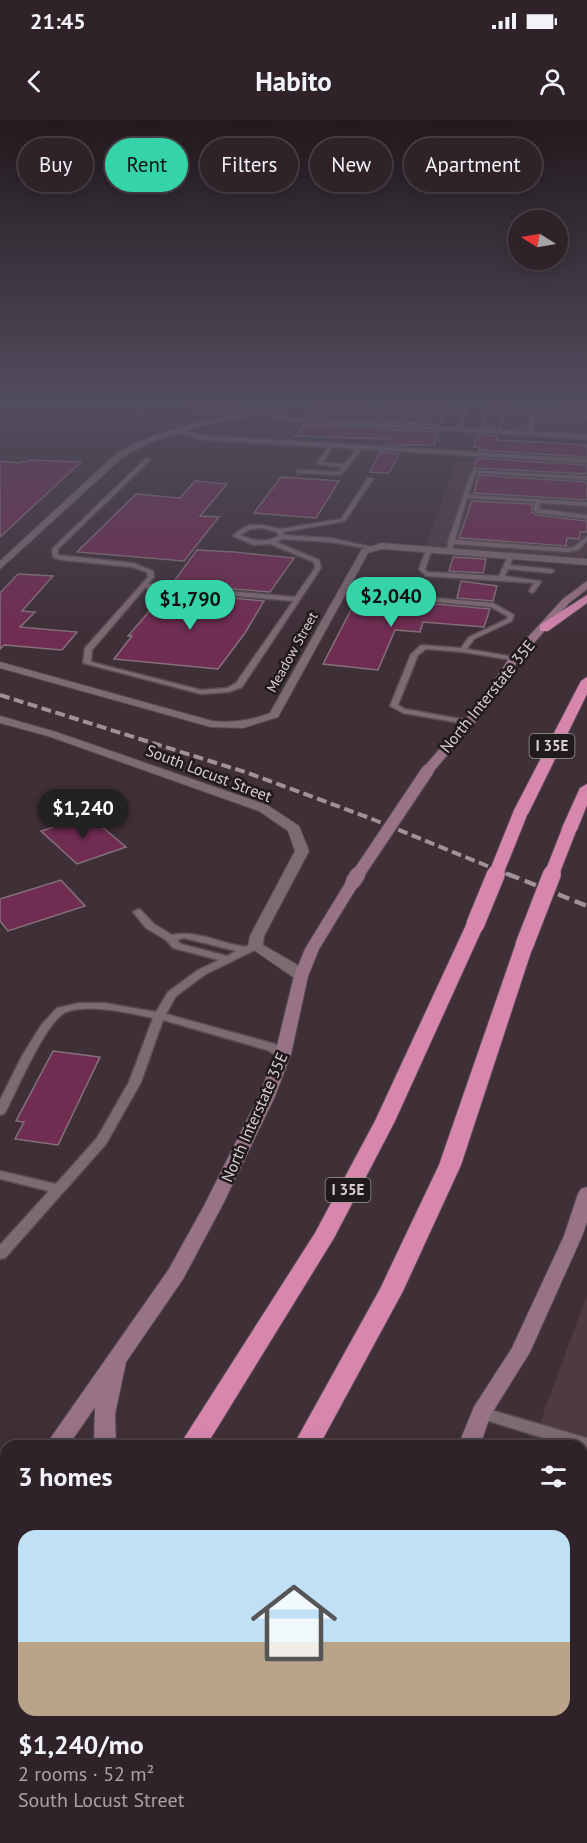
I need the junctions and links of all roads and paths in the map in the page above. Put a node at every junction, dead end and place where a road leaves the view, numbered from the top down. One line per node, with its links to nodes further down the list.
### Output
1 (94, 479): 17 (street)
2 (127, 479): 22 (lane)
3 (370, 479): 9 (lane)
4 (471, 479): 5 (lane)
5 (465, 496): 6 (lane); 12 (lane)
6 (538, 501): 7 (lane); 8 (lane)
7 (587, 504)
8 (587, 517)
9 (281, 534): 11 (lane); 11 (lane); 13 (lane)
10 (587, 538): 12 (lane)
11 (271, 542): 26 (lane)
12 (450, 547): 14 (street); 15 (street)
13 (370, 548): 14 (street); 30 (street, Meadow Street)
14 (429, 550): 20 (lane)
15 (511, 556): 16 (street); 18 (lane)
16 (587, 562)
17 (0, 566)
18 (507, 567): 19 (lane); 20 (lane)
19 (551, 571)
20 (501, 578): 23 (lane)
21 (587, 584): 27 (main road, North Interstate 35E)
22 (143, 586): 26 (lane); 26 (lane)
23 (532, 591)
24 (386, 596): 28 (lane)
25 (587, 598): 27 (highway)
26 (297, 599)
27 (544, 628): 29 (main road, North Interstate 35E)
28 (463, 650): 29 (lane); 33 (lane)
29 (514, 658): 33 (main road, North Interstate 35E)
30 (0, 665)
31 (587, 681): 51 (highway, I 35E, bridge)
32 (0, 719): 37 (street, South Locust Street)
33 (469, 723): 39 (main road, North Interstate 35E, bridge)
34 (587, 788): 52 (highway, bridge)
35 (138, 912): 36 (lane)
36 (170, 938): 37 (lane); 38 (lane)
37 (251, 948): 38 (lane); 39 (street)
38 (228, 959): 40 (lane)
39 (302, 976): 41 (main road, North Interstate 35E)
40 (159, 1017): 41 (lane); 42 (lane); 44 (lane)
41 (283, 1054): 47 (main road, North Interstate 35E)
42 (0, 1111)
43 (0, 1175): 44 (lane)
44 (60, 1189): 46 (lane)
45 (587, 1194): 48 (main road)
46 (0, 1254)
47 (118, 1354): 49 (main road, North Interstate 35E); 50 (main road)
48 (481, 1413): 53 (main road); 54 (lane)
49 (60, 1440)
50 (105, 1440)
51 (197, 1440)
52 (309, 1440)
53 (471, 1440)
54 (570, 1440)

